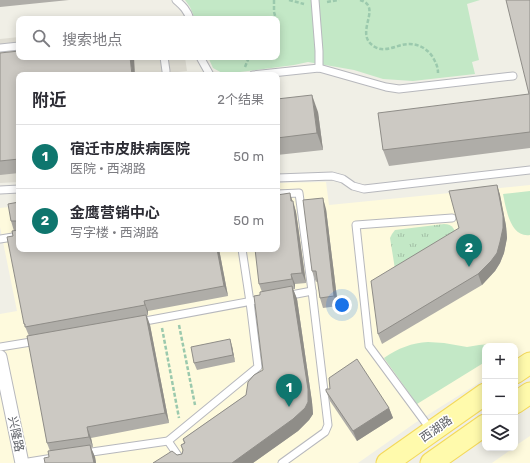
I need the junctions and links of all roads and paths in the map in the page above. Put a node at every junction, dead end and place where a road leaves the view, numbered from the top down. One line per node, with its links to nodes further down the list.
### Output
1 (176, 0): 5 (lane)
2 (274, 0): 6 (path)
3 (315, 0): 11 (lane)
4 (360, 0): 16 (path)
5 (189, 16)
6 (276, 16)
7 (16, 46): 8 (lane)
8 (0, 48)
9 (164, 60): 12 (lane)
10 (202, 60): 13 (lane)
11 (319, 68): 14 (lane); 16 (lane)
12 (166, 71)
13 (208, 72)
14 (280, 72)
15 (513, 76): 16 (lane)
16 (439, 84)
17 (530, 170): 18 (lane)
18 (280, 178)
19 (16, 189): 20 (lane)
20 (0, 190)
21 (280, 194): 26 (lane)
22 (452, 218): 44 (lane)
23 (16, 236): 24 (lane)
24 (0, 239)
25 (242, 252): 29 (lane)
26 (312, 291): 27 (lane); 50 (lane)
27 (281, 296)
28 (273, 298): 29 (lane)
29 (250, 302): 30 (lane); 41 (lane)
30 (177, 315): 31 (lane); 41 (path)
31 (160, 318): 32 (lane); 43 (path)
32 (130, 324)
33 (46, 339): 34 (lane)
34 (0, 347)
35 (0, 357): 48 (street, 兴隆路)
36 (530, 363): 37 (main road)
37 (518, 371)
38 (530, 393): 40 (main road)
39 (482, 396): 44 (main road, 西湖路)
40 (518, 401)
41 (198, 416): 43 (lane)
42 (482, 427): 52 (main road, 西湖路)
43 (182, 429): 45 (lane)
44 (432, 432): 51 (main road, 西湖路)
45 (168, 441): 46 (lane); 49 (lane)
46 (76, 455)
47 (60, 457): 48 (lane)
48 (22, 463)
49 (183, 463)
50 (282, 463)
51 (387, 463)
52 (431, 463)

